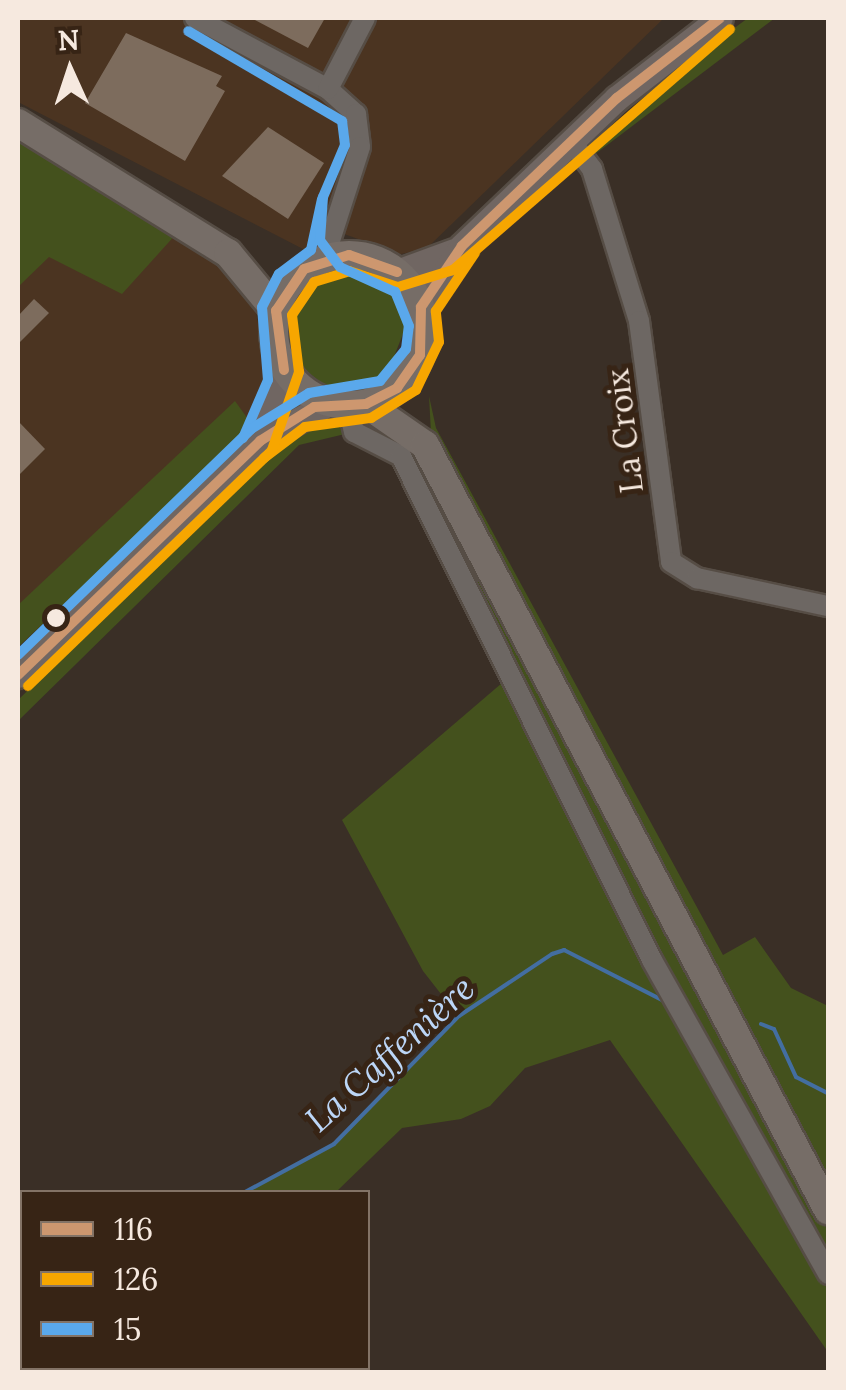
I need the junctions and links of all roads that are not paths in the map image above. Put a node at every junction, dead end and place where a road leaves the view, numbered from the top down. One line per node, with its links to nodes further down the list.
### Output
1 (195, 18): 4 (street)
2 (366, 18): 4 (street)
3 (720, 18): 6 (main road)
4 (328, 89): 9 (street)
5 (18, 123): 8 (highway)
6 (571, 140): 7 (main road); 18 (street, La Croix)
7 (462, 246): 10 (main road); 11 (main road)
8 (228, 253): 9 (highway); 12 (highway)
9 (328, 255): 10 (highway); 12 (highway)
10 (397, 272): 11 (highway)
11 (421, 307): 14 (highway)
12 (276, 312): 13 (highway)
13 (284, 370): 15 (highway); 16 (main road)
14 (413, 370): 15 (highway); 17 (highway)
15 (347, 404): 16 (main road); 17 (highway); 21 (street)
16 (260, 441): 19 (main road)
17 (426, 445): 20 (highway)
18 (828, 606)
19 (18, 676)
20 (828, 1210)
21 (828, 1274)

